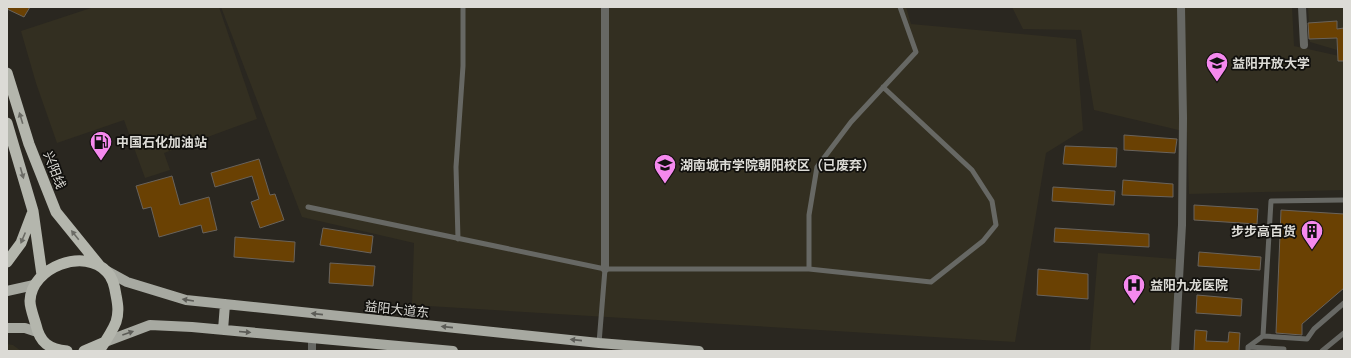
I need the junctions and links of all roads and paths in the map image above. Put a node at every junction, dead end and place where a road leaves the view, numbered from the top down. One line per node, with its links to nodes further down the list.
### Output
1 (463, 7): 13 (lane)
2 (605, 7): 16 (street)
3 (900, 7): 8 (lane)
4 (1181, 7): 39 (street)
5 (1302, 7): 6 (street)
6 (1304, 45)
7 (7, 73): 15 (highway, 兴阳线, one-way to 7)
8 (883, 87): 17 (lane); 17 (lane)
9 (7, 123): 12 (highway, one-way to 12)
10 (1344, 200): 27 (lane)
11 (308, 207): 13 (lane)
12 (33, 211): 14 (highway, one-way to 14); 18 (highway)
13 (458, 239): 16 (lane)
14 (7, 262)
15 (99, 266): 18 (highway); 22 (main road, 益阳大道东, one-way to 15); 30 (highway, 兴阳线)
16 (605, 269): 17 (lane); 29 (lane)
17 (809, 269)
18 (42, 275): 19 (highway)
19 (34, 285): 20 (main road); 25 (highway)
20 (7, 291)
21 (1344, 303): 27 (lane)
22 (225, 304): 24 (main road); 29 (main road, 益阳大道东, one-way to 22)
23 (7, 328): 25 (main road)
24 (223, 330): 28 (main road, one-way to 28); 30 (main road, one-way to 24)
25 (37, 332): 33 (highway)
26 (1344, 333): 40 (lane)
27 (1263, 336): 31 (lane)
28 (312, 338): 36 (street); 37 (main road)
29 (599, 343): 38 (main road, 益阳大道东)
30 (102, 346): 35 (highway)
31 (1248, 349): 32 (lane)
32 (1284, 349)
33 (53, 350): 34 (highway)
34 (67, 351)
35 (84, 351)
36 (312, 351)
37 (453, 351)
38 (699, 351)
39 (1175, 351)
40 (1322, 351)

